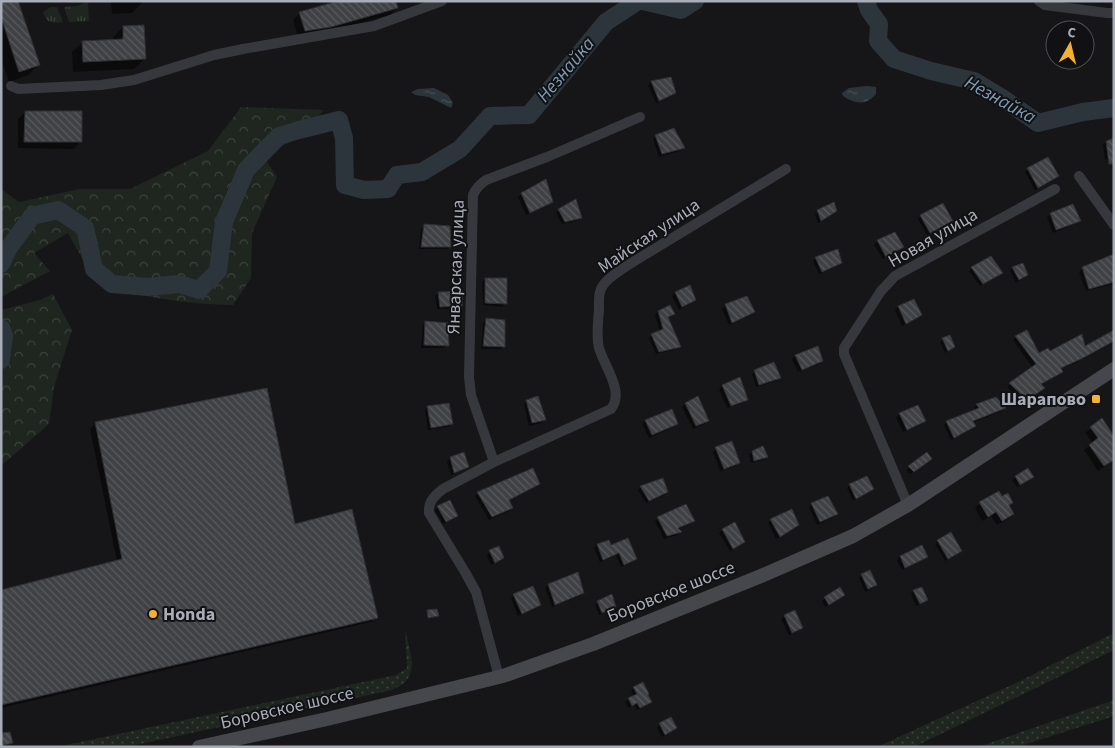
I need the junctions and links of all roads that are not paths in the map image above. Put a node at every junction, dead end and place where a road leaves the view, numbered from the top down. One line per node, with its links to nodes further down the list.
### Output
1 (442, 1): 4 (street)
2 (1039, 1): 3 (street)
3 (1114, 13)
4 (11, 86)
5 (640, 117): 11 (street, Январская улица)
6 (786, 169): 11 (street, Майская улица)
7 (1079, 176): 9 (street)
8 (1055, 189): 12 (street, Новая улица)
9 (1114, 225)
10 (1114, 369): 12 (main road, Боровское шоссе)
11 (494, 462): 13 (street, Майская улица)
12 (908, 505): 13 (main road, Боровское шоссе)
13 (499, 677): 14 (main road, Боровское шоссе)
14 (199, 747)

